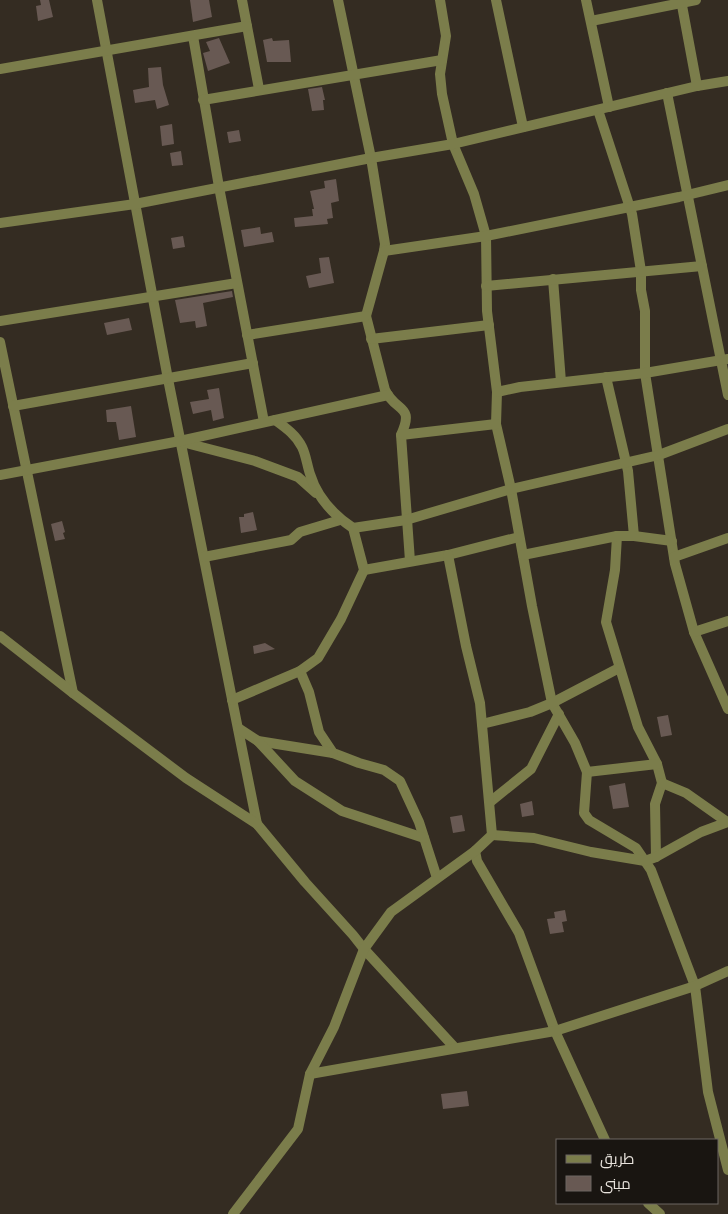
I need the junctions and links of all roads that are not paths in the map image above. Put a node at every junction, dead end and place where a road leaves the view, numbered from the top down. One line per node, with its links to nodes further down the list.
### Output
1 (97, 0): 12 (street)
2 (242, 0): 10 (street)
3 (338, 0): 15 (street)
4 (440, 0): 13 (street)
5 (496, 0): 23 (street)
6 (586, 0): 9 (street)
7 (696, 0): 8 (street)
8 (682, 2): 9 (street); 17 (street)
9 (591, 22): 21 (street)
10 (247, 26): 11 (street); 18 (street)
11 (193, 36): 12 (street); 20 (street)
12 (106, 50): 14 (street); 29 (street)
13 (442, 60): 15 (street); 24 (street)
14 (0, 69)
15 (354, 73): 18 (street); 25 (street)
16 (728, 80): 17 (street)
17 (697, 86): 19 (street)
18 (259, 89): 20 (street)
19 (667, 93): 21 (street); 28 (street)
20 (203, 100): 27 (street)
21 (609, 107): 22 (street)
22 (598, 110): 23 (street); 30 (street)
23 (523, 126): 24 (street)
24 (453, 144): 25 (street); 32 (street)
25 (371, 158): 27 (street); 33 (street)
26 (728, 185): 28 (street)
27 (219, 188): 29 (street); 37 (street)
28 (687, 195): 30 (street); 34 (street)
29 (135, 204): 31 (street); 39 (street)
30 (630, 206): 32 (street); 35 (street)
31 (0, 223)
32 (486, 236): 33 (street); 38 (street)
33 (384, 250): 40 (street)
34 (702, 266): 35 (street); 46 (street)
35 (641, 271): 36 (street); 48 (street)
36 (553, 279): 38 (street); 51 (street)
37 (238, 284): 39 (street); 43 (street)
38 (486, 286): 42 (street)
39 (153, 297): 41 (street); 50 (street)
40 (366, 316): 43 (street); 44 (street)
41 (0, 321)
42 (489, 325): 44 (street); 52 (street)
43 (247, 335): 47 (street)
44 (371, 339): 53 (street)
45 (0, 342): 55 (street)
46 (725, 360): 48 (street); 54 (street)
47 (253, 363): 50 (street); 57 (street)
48 (645, 373): 49 (street); 62 (street)
49 (606, 377): 51 (street); 63 (street)
50 (168, 379): 55 (street); 61 (street)
51 (561, 382): 52 (street)
52 (497, 392): 58 (street)
53 (388, 395): 56 (street); 60 (street)
54 (728, 395)
55 (13, 406): 64 (street)
56 (275, 420): 57 (street); 67 (street)
57 (264, 422): 61 (street)
58 (496, 424): 60 (street); 66 (street)
59 (728, 429): 62 (street)
60 (401, 435): 69 (street)
61 (180, 441): 64 (street); 67 (street); 78 (street)
62 (658, 455): 63 (street); 75 (street)
63 (626, 463): 66 (street); 72 (street)
64 (26, 470): 65 (street); 87 (street)
65 (0, 475)
66 (511, 489): 69 (street); 73 (street)
67 (321, 497): 68 (street)
68 (340, 520): 70 (street); 78 (street)
69 (406, 520): 70 (street); 80 (street)
70 (353, 528): 81 (street)
71 (617, 536): 72 (street); 77 (street); 85 (street)
72 (634, 536): 75 (street)
73 (519, 537): 76 (street); 77 (street)
74 (728, 538): 79 (street)
75 (672, 541): 79 (street)
76 (448, 555): 80 (street); 92 (street)
77 (523, 555): 89 (street)
78 (204, 557): 88 (street)
79 (674, 557): 83 (street)
80 (410, 561): 81 (street)
81 (364, 570): 86 (street)
82 (728, 621): 83 (street)
83 (694, 632): 90 (street)
84 (0, 636): 87 (street)
85 (619, 668): 89 (street); 96 (street)
86 (300, 671): 88 (street); 95 (street)
87 (74, 693): 101 (street)
88 (232, 700): 93 (street)
89 (552, 704): 91 (street); 92 (street)
90 (728, 709)
91 (558, 714): 97 (street); 99 (street)
92 (482, 724): 99 (street)
93 (238, 728): 94 (street); 101 (street)
94 (258, 741): 95 (street); 103 (street)
95 (333, 753): 103 (street)
96 (657, 764): 97 (street); 98 (street)
97 (586, 772): 106 (street)
98 (662, 783): 100 (street); 105 (street)
99 (490, 802): 102 (street)
100 (728, 822): 105 (street)
101 (257, 824): 108 (street)
102 (492, 835): 104 (street); 106 (street)
103 (424, 838): 107 (street)
104 (475, 851): 107 (street); 111 (street)
105 (656, 857): 106 (street)
106 (645, 861): 110 (street)
107 (437, 878): 108 (street)
108 (364, 949): 112 (street); 113 (street)
109 (728, 972): 110 (street)
110 (695, 986): 111 (street); 115 (street)
111 (555, 1031): 112 (street); 114 (street)
112 (455, 1048): 113 (street)
113 (310, 1074): 117 (street)
114 (605, 1139)
115 (728, 1170)
116 (649, 1204): 118 (street)
117 (233, 1214)
118 (660, 1214)

